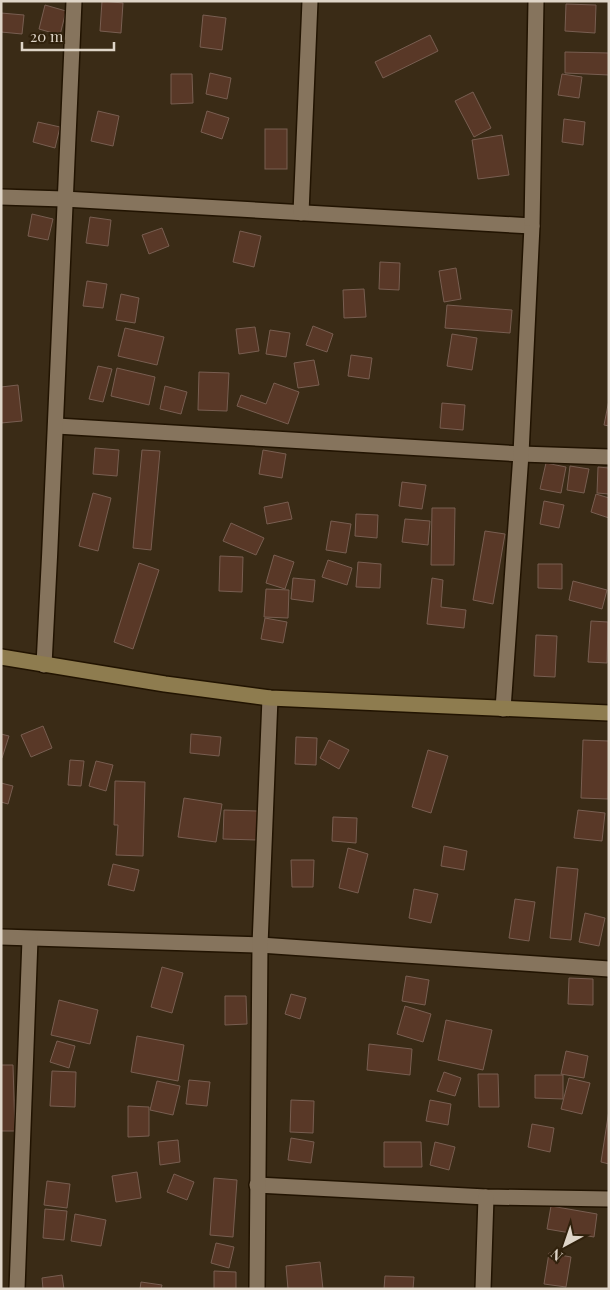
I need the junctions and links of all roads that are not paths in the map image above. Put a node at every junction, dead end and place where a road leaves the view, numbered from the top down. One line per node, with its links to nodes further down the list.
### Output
1 (74, 1): 5 (street)
2 (310, 1): 6 (street)
3 (536, 1): 7 (street)
4 (1, 197): 5 (street)
5 (64, 199): 6 (street); 8 (street)
6 (301, 213): 7 (street)
7 (532, 226): 9 (street)
8 (57, 426): 9 (street); 12 (street)
9 (521, 454): 10 (street); 14 (street)
10 (609, 457)
11 (1, 657): 12 (street)
12 (44, 665): 13 (street)
13 (270, 698): 14 (street); 18 (street)
14 (503, 708): 15 (street)
15 (609, 713)
16 (1, 937): 17 (street)
17 (30, 939): 18 (street); 23 (street)
18 (260, 945): 19 (street); 20 (street)
19 (609, 969)
20 (257, 1185): 21 (street); 24 (street)
21 (486, 1197): 22 (street); 25 (street)
22 (609, 1199)
23 (17, 1289)
24 (257, 1289)
25 (483, 1289)

